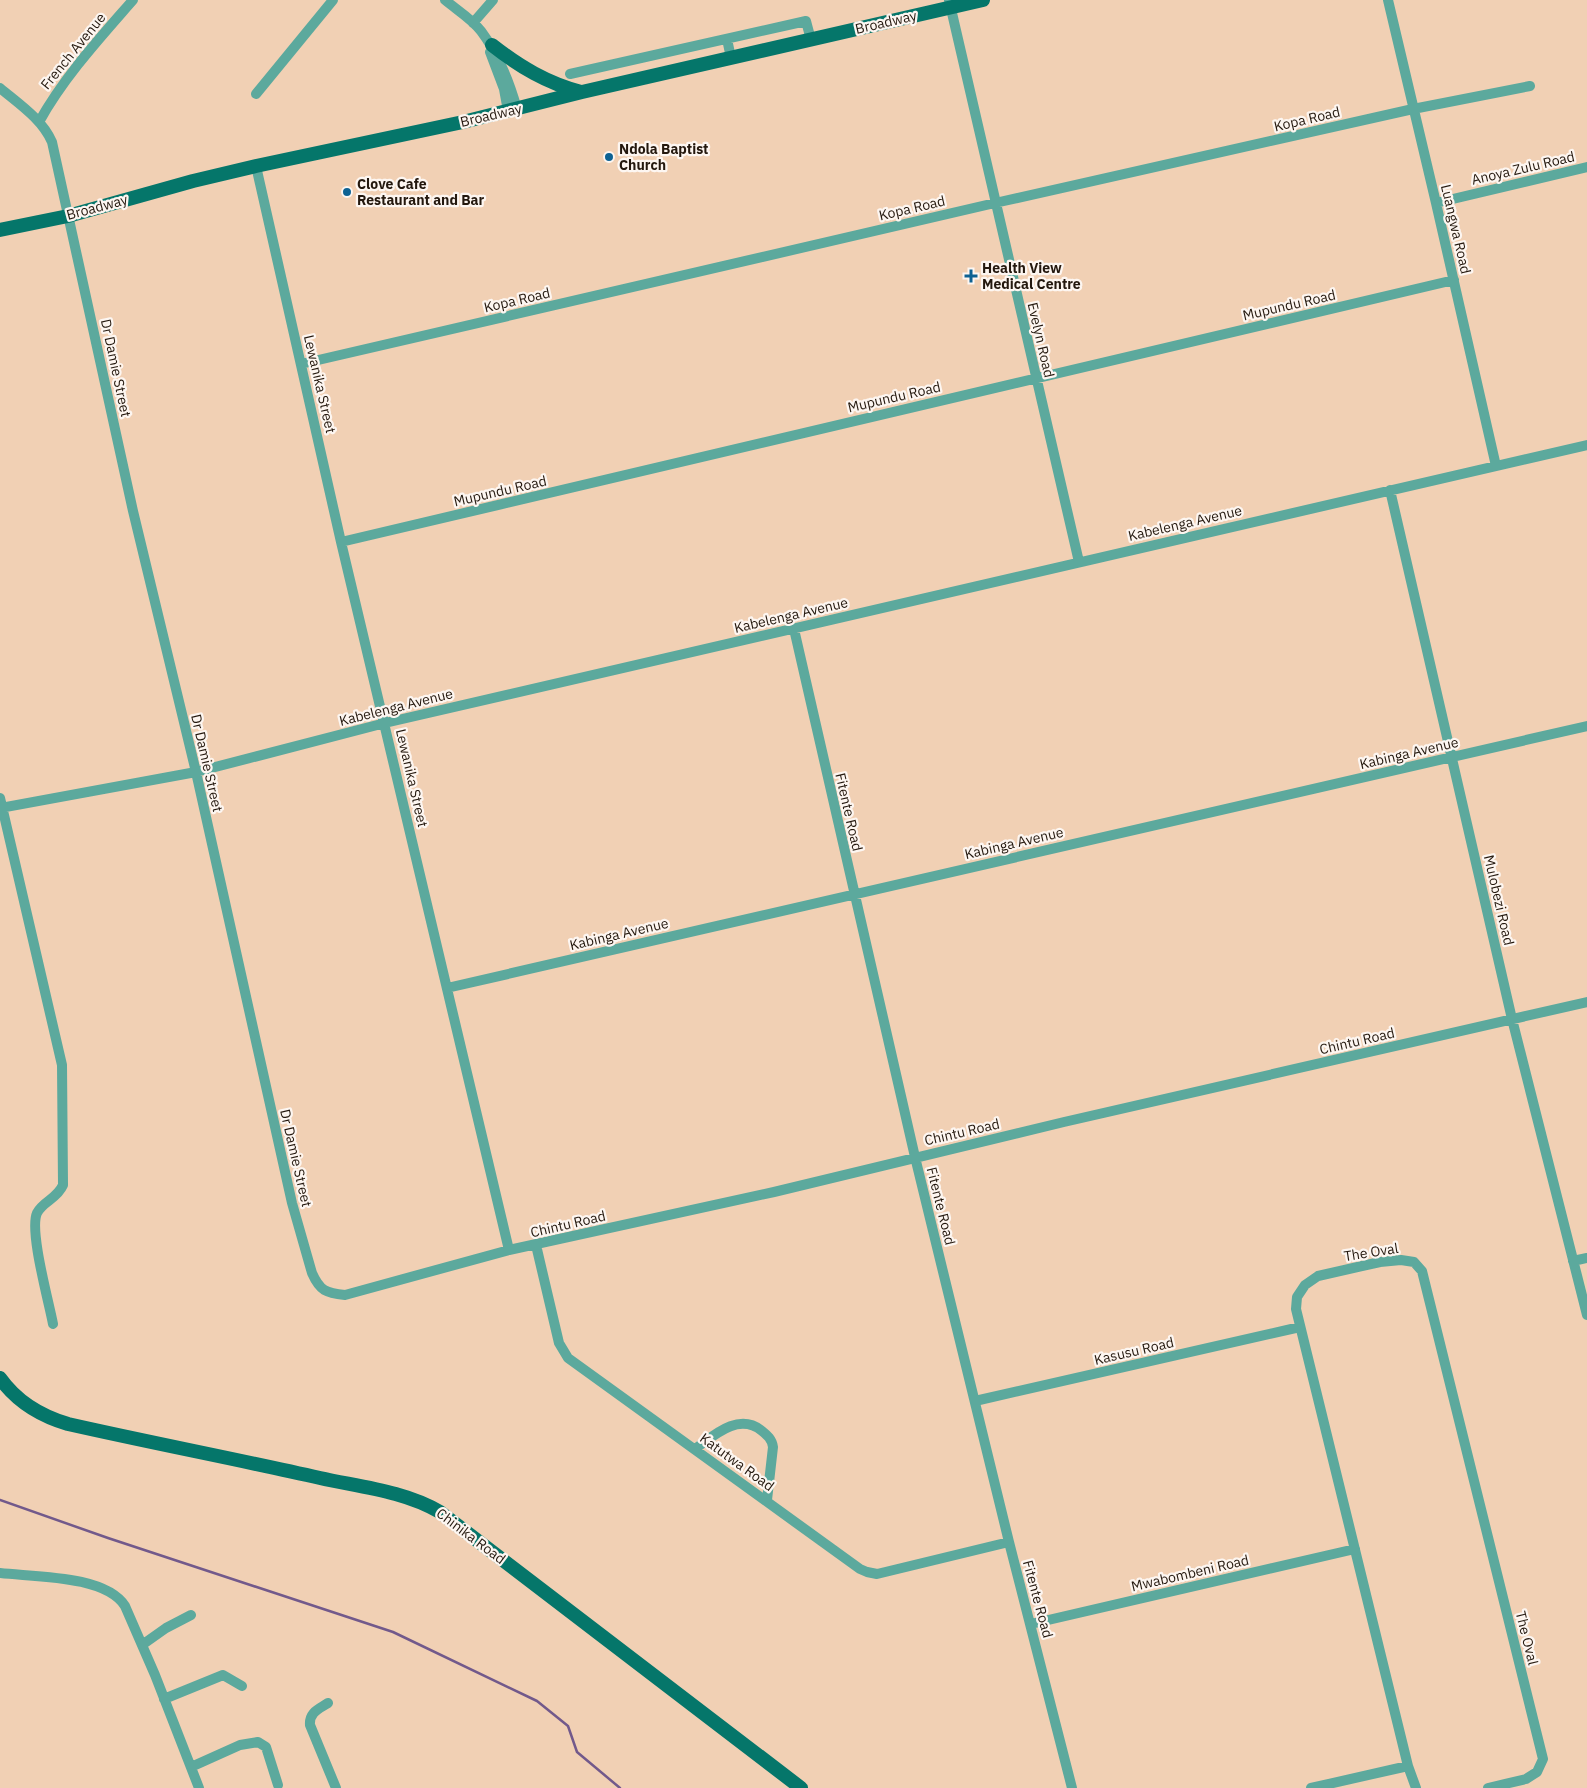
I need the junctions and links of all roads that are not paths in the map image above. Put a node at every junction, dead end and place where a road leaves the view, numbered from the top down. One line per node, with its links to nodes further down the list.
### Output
1 (132, 0): 20 (street, French Avenue)
2 (333, 0): 17 (street)
3 (445, 0): 8 (street)
4 (493, 0): 8 (street)
5 (983, 0): 7 (main road, Broadway)
6 (1388, 0): 18 (street, Luangwa Road)
7 (950, 4): 10 (main road, Broadway); 23 (street, Evelyn Road)
8 (473, 23): 11 (street)
9 (727, 38): 10 (street); 12 (street); 13 (street)
10 (811, 40): 12 (main road, Broadway)
11 (488, 42): 16 (main road); 19 (street)
12 (731, 58): 16 (main road, Broadway)
13 (570, 74)
14 (1530, 86): 18 (street, Kopa Road)
15 (0, 88): 20 (street, Dr Damie Street)
16 (582, 92): 19 (main road, Broadway)
17 (256, 94)
18 (1413, 109): 23 (street, Kopa Road); 24 (street, Luangwa Road)
19 (512, 110): 21 (main road, Broadway)
20 (39, 122): 25 (street, Dr Damie Street)
21 (256, 166): 25 (main road, Broadway); 28 (street, Lewanika Street)
22 (1587, 167): 24 (street, Anoya Zulu Road)
23 (995, 203): 28 (street, Kopa Road); 29 (street, Evelyn Road)
24 (1436, 203): 27 (street, Luangwa Road)
25 (68, 216): 26 (main road, Broadway); 39 (street, Dr Damie Street)
26 (0, 230)
27 (1454, 280): 29 (street, Mupundu Road); 31 (street, Luangwa Road)
28 (301, 364): 33 (street, Lewanika Street)
29 (1036, 378): 33 (street, Mupundu Road); 34 (street, Evelyn Road)
30 (1587, 445): 31 (street, Kabelenga Avenue)
31 (1496, 466): 32 (street, Kabelenga Avenue)
32 (1390, 490): 34 (street, Kabelenga Avenue); 38 (street, Mulobezi Road)
33 (342, 542): 36 (street, Lewanika Street)
34 (1079, 562): 35 (street, Kabelenga Avenue)
35 (794, 629): 36 (street, Kabelenga Avenue); 41 (street, Fitente Road)
36 (385, 724): 39 (street, Kabelenga Avenue); 42 (street, Lewanika Street)
37 (1587, 726): 38 (street, Kabinga Avenue)
38 (1451, 757): 41 (street, Kabinga Avenue); 44 (street, Mulobezi Road)
39 (196, 772): 40 (street, Kabelenga Avenue); 50 (street, Dr Damie Street)
40 (1, 805): 52 (street)
41 (854, 894): 42 (street, Kabinga Avenue); 45 (street, Fitente Road)
42 (447, 988): 47 (street, Lewanika Street)
43 (1587, 1002): 44 (street, Chintu Road)
44 (1512, 1019): 45 (street, Chintu Road); 49 (street, Mulobezi Road)
45 (915, 1157): 46 (street, Chintu Road); 55 (street, Fitente Road)
46 (536, 1246): 47 (street, Chintu Road); 56 (street, Katutwa Road)
47 (509, 1250): 50 (street, Chintu Road)
48 (1587, 1258): 49 (street)
49 (1573, 1261): 51 (street, Mulobezi Road)
50 (345, 1295)
51 (1587, 1315)
52 (53, 1324)
53 (1300, 1326): 55 (street, Kasusu Road); 59 (street, The Oval); 76 (street, The Oval)
54 (0, 1378): 72 (main road, Chinika Road)
55 (975, 1401): 58 (street, Fitente Road)
56 (695, 1449): 57 (street, Katutwa Road); 57 (street)
57 (767, 1500): 58 (street, Katutwa Road)
58 (1009, 1542): 62 (street, Fitente Road)
59 (1355, 1550): 62 (street, Mwabombeni Road); 68 (street, The Oval)
60 (0, 1573): 63 (street)
61 (191, 1615): 63 (street)
62 (1031, 1624): 73 (street, Fitente Road)
63 (142, 1645): 65 (street)
64 (242, 1686): 65 (street)
65 (164, 1699): 67 (street)
66 (328, 1703): 71 (street)
67 (190, 1766): 69 (street); 70 (street)
68 (1408, 1766): 74 (street); 75 (street, The Oval)
69 (278, 1785)
70 (199, 1788)
71 (336, 1788)
72 (801, 1788)
73 (1072, 1788)
74 (1311, 1788)
75 (1416, 1788)
76 (1488, 1788)

